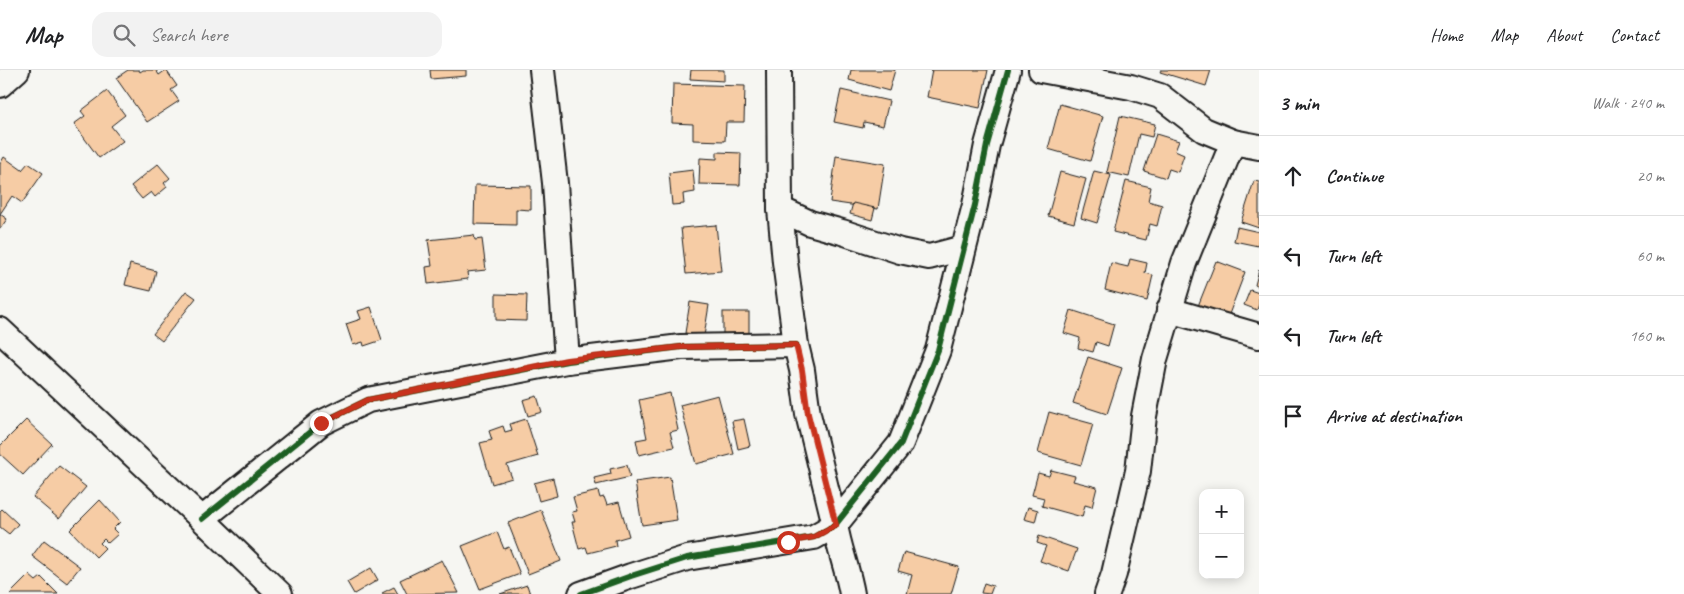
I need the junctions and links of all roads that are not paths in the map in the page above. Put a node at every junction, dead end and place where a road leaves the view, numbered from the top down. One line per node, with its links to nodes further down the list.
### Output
1 (17, 70): 6 (street)
2 (542, 70): 15 (street)
3 (779, 70): 9 (street)
4 (1008, 70): 10 (street)
5 (1041, 70): 7 (street)
6 (0, 85)
7 (1233, 142): 8 (street); 11 (street)
8 (1259, 147)
9 (780, 209): 10 (street); 14 (street)
10 (963, 248): 17 (street)
11 (1169, 310): 13 (street); 21 (street)
12 (0, 330): 16 (street)
13 (1259, 336)
14 (796, 345): 15 (street); 17 (street)
15 (567, 360): 16 (street)
16 (202, 519): 18 (street)
17 (836, 525): 19 (street); 20 (street)
18 (280, 594)
19 (581, 594)
20 (852, 594)
21 (1107, 594)

